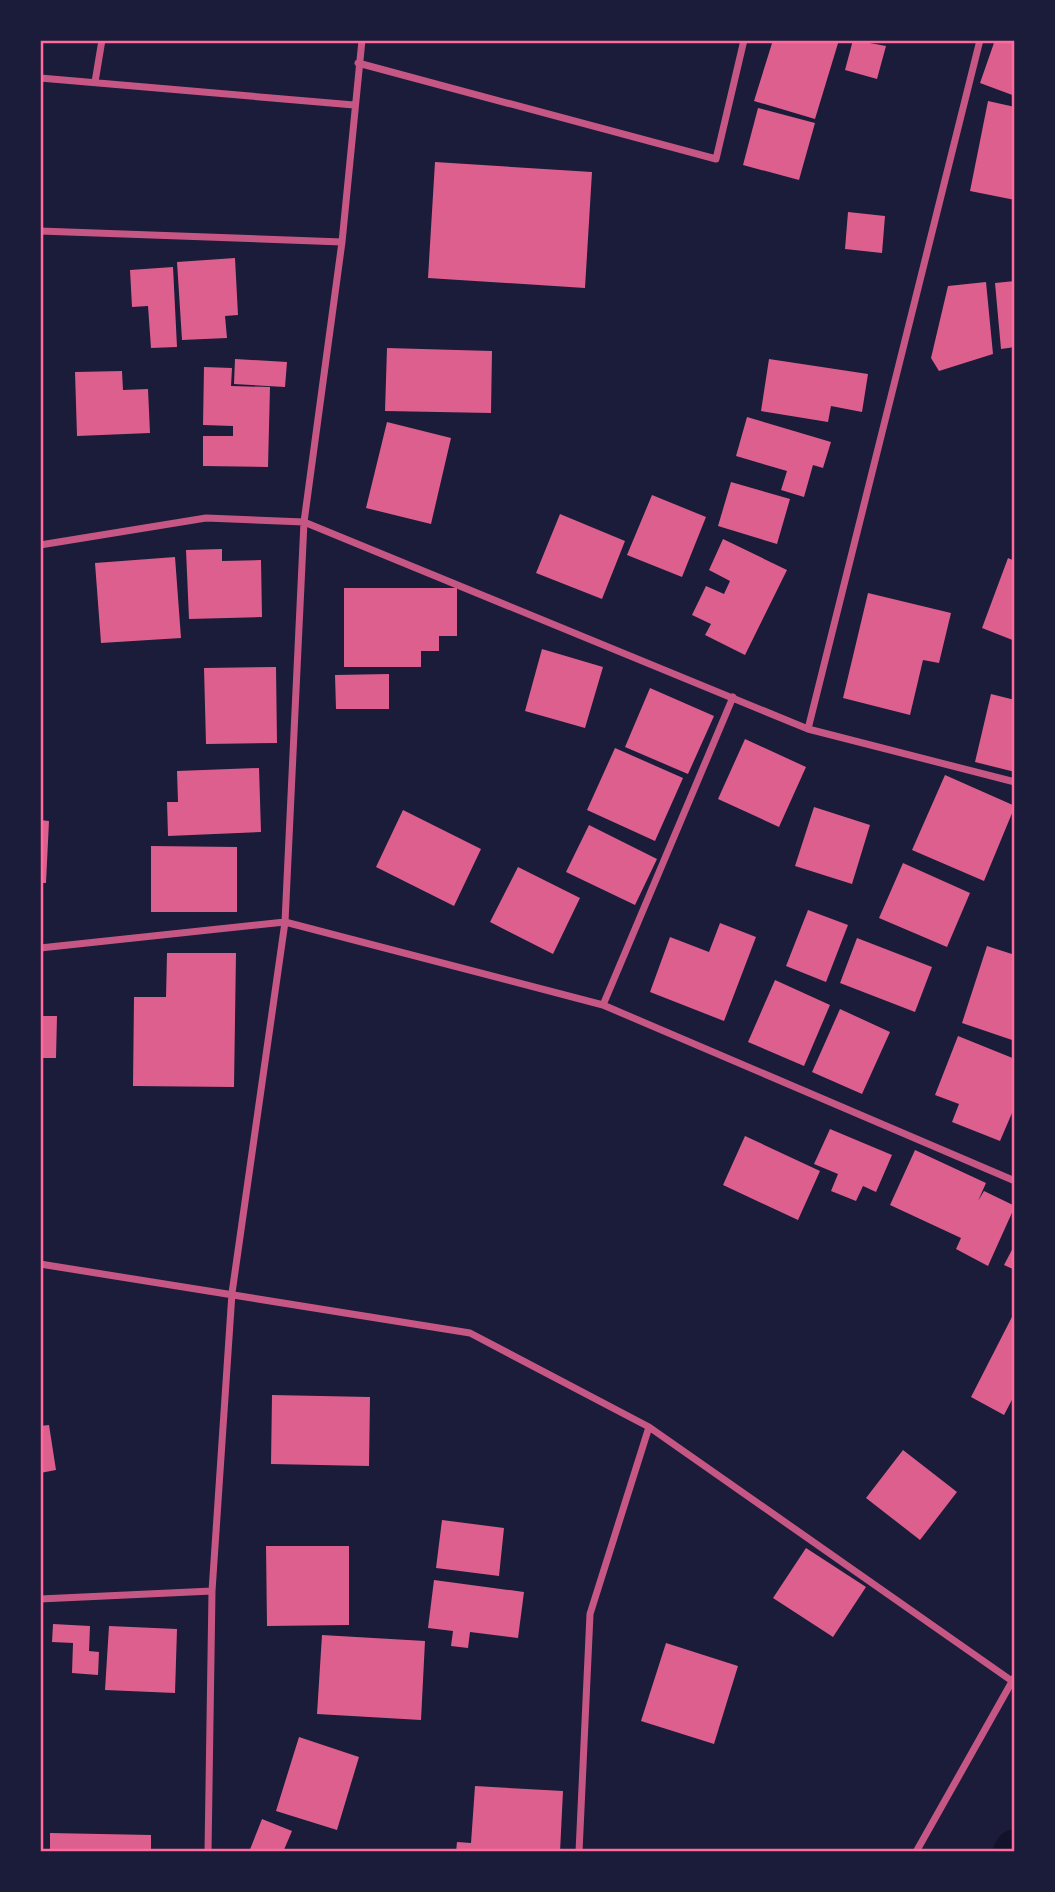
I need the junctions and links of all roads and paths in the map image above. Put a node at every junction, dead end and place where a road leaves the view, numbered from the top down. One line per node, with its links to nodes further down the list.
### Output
1 (102, 40): 7 (street)
2 (362, 40): 5 (street)
3 (744, 40): 5 (street)
4 (980, 40): 14 (street)
5 (358, 63): 8 (street)
6 (40, 78): 7 (street)
7 (95, 82): 8 (street)
8 (354, 105): 10 (street)
9 (40, 231): 10 (street)
10 (342, 242): 11 (street)
11 (304, 522): 12 (street); 13 (street); 16 (street)
12 (40, 545)
13 (733, 698): 14 (street); 18 (street)
14 (808, 729): 15 (street)
15 (1015, 782)
16 (285, 922): 17 (street); 18 (street); 21 (street)
17 (40, 948)
18 (603, 1005): 19 (street)
19 (1015, 1181)
20 (40, 1264): 21 (street)
21 (232, 1293): 22 (street); 23 (street)
22 (649, 1427): 25 (street); 27 (street)
23 (212, 1591): 24 (street); 26 (street)
24 (40, 1599)
25 (1014, 1679): 28 (street)
26 (208, 1852)
27 (579, 1852)
28 (916, 1852)

